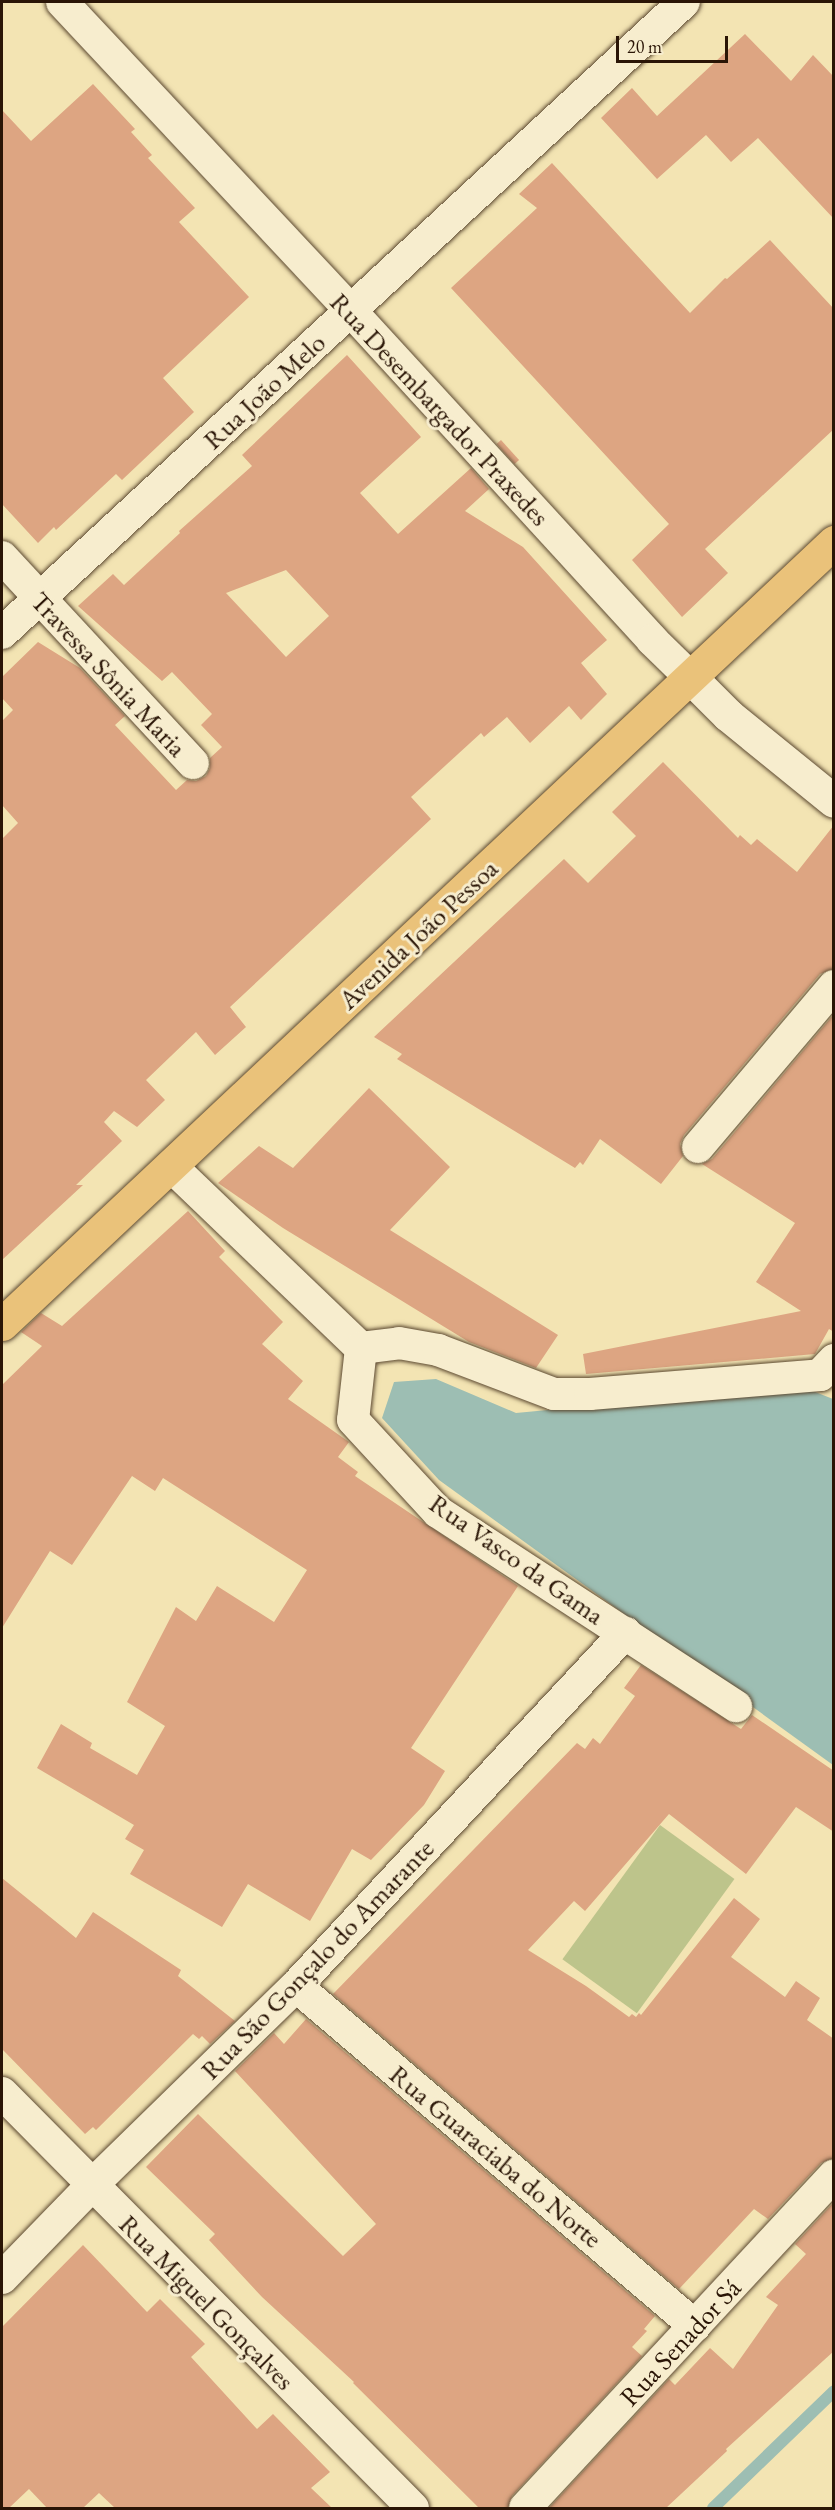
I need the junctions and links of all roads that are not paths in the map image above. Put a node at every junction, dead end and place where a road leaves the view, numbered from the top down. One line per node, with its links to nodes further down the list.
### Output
1 (62, 2): 3 (street, Rua Desembargador Praxedes)
2 (684, 2): 3 (street, Rua João Melo)
3 (351, 311): 6 (street, Rua João Melo); 8 (street, Rua Desembargador Praxedes)
4 (834, 542): 8 (main road, Avenida João Pessoa)
5 (2, 557): 6 (street, Travessa Sônia Maria)
6 (39, 599): 7 (street, Rua João Melo); 9 (street, Travessa Sônia Maria)
7 (2, 633)
8 (691, 678): 10 (street, Rua Desembargador Praxedes); 13 (main road, Avenida João Pessoa)
9 (193, 763)
10 (834, 801)
11 (834, 986): 12 (street)
12 (698, 1147)
13 (171, 1166): 14 (main road, Avenida João Pessoa); 15 (street)
14 (2, 1324)
15 (361, 1348): 16 (street); 17 (street, Rua Vasco da Gama)
16 (834, 1360)
17 (625, 1633): 18 (street, Rua Vasco da Gama); 19 (street, Rua São Gonçalo do Amarante)
18 (736, 1706)
19 (296, 1986): 22 (street, Rua São Gonçalo do Amarante); 24 (street, Rua Guaraciaba do Norte)
20 (2, 2093): 22 (street, Rua Miguel Gonçalves)
21 (834, 2175): 24 (street, Rua Senador Sá)
22 (91, 2186): 23 (street, Rua São Gonçalo do Amarante); 25 (street, Rua Miguel Gonçalves)
23 (2, 2278)
24 (696, 2326): 26 (street, Rua Senador Sá)
25 (413, 2508)
26 (525, 2508)

